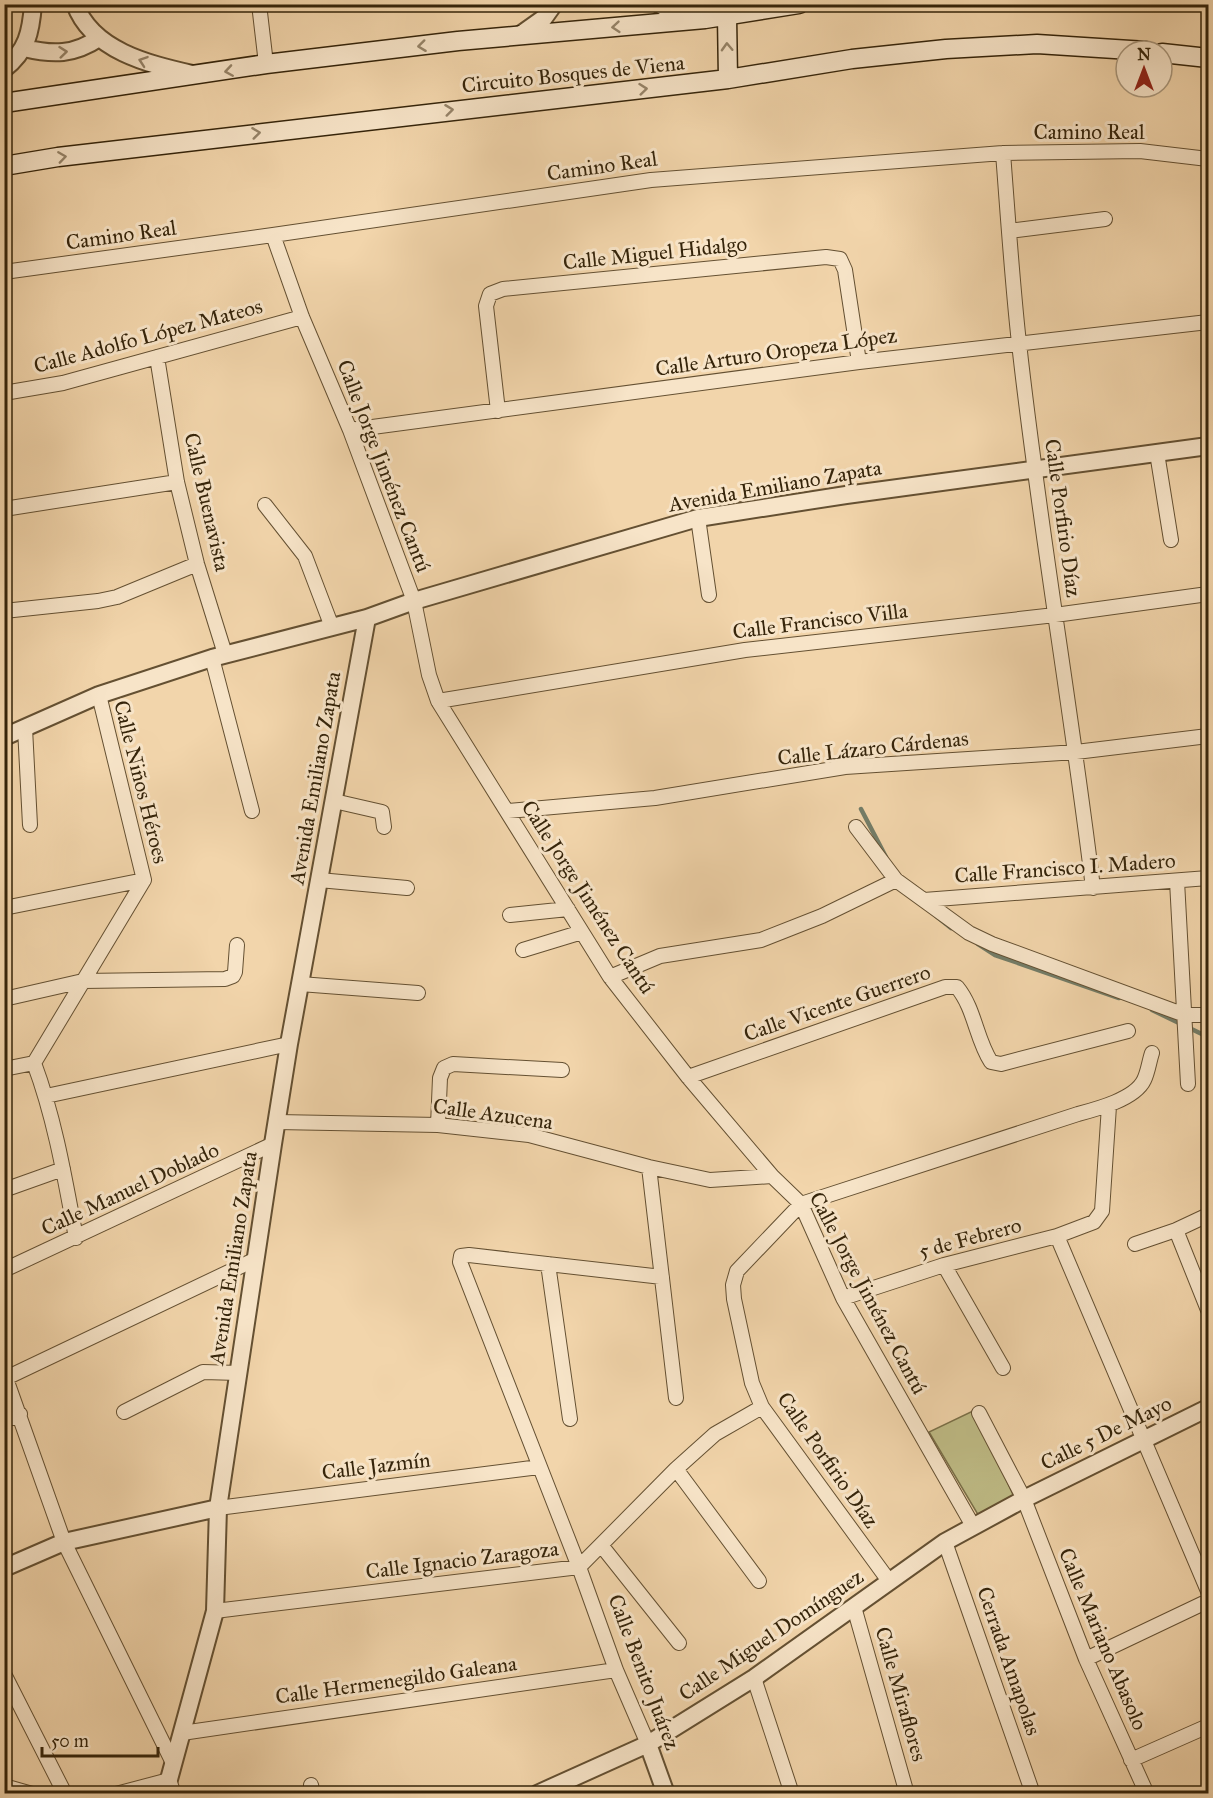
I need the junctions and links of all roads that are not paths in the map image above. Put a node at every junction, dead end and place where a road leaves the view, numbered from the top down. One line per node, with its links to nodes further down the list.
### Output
1 (33, 4): 12 (street)
2 (75, 4): 11 (street)
3 (259, 4): 16 (street)
4 (554, 4): 10 (street)
5 (659, 4): 9 (street)
6 (799, 4): 7 (main road, Circuito Bosques de Viena)
7 (776, 6): 8 (main road, Circuito Bosques de Viena)
8 (727, 16): 9 (main road, Circuito Bosques de Viena); 19 (main road, one-way to 8)
9 (705, 19): 10 (main road, Circuito Bosques de Viena, one-way to 10)
10 (520, 35): 16 (main road, Circuito Bosques de Viena, one-way to 16)
11 (99, 38): 12 (street, one-way to 11); 18 (street, one-way to 11)
12 (24, 48): 17 (street)
13 (1114, 49): 19 (main road, Circuito Bosques de Viena)
14 (1174, 54): 15 (main road)
15 (1209, 58)
16 (266, 64): 18 (main road, Circuito Bosques de Viena, one-way to 18)
17 (4, 69)
18 (199, 75): 20 (main road, Circuito Bosques de Viena)
19 (728, 79): 23 (main road, Circuito Bosques de Viena, one-way to 19)
20 (4, 103)
21 (1003, 153): 22 (street, Camino Real); 25 (street, Calle Porfirio Díaz); 26 (street, Camino Real)
22 (1209, 159)
23 (4, 166)
24 (1105, 219): 25 (street)
25 (1009, 231): 30 (street, Calle Porfirio Díaz)
26 (273, 235): 27 (street, Camino Real); 28 (street, Calle Jorge Jiménez Cantú)
27 (4, 272)
28 (303, 317): 31 (street, Calle Adolfo López Mateos); 35 (street, Calle Jorge Jiménez Cantú)
29 (1209, 322): 30 (street, Calle Arturo Oropeza López)
30 (1019, 342): 32 (street, Calle Arturo Oropeza López); 38 (street, Calle Porfirio Díaz)
31 (158, 357): 33 (street, Calle Adolfo López Mateos); 39 (street, Calle Buenavista)
32 (860, 362): 34 (street, Calle Arturo Oropeza López); 34 (street, Calle Miguel Hidalgo)
33 (4, 393)
34 (498, 411): 35 (street, Calle Arturo Oropeza López)
35 (350, 430): 47 (street, Calle Jorge Jiménez Cantú)
36 (1209, 446): 37 (street, Avenida Emiliano Zapata)
37 (1157, 453): 38 (street, Avenida Emiliano Zapata); 43 (street)
38 (1035, 470): 42 (street, Avenida Emiliano Zapata); 49 (street, Calle Porfirio Díaz)
39 (177, 482): 41 (street); 44 (street, Calle Buenavista)
40 (265, 505): 51 (street)
41 (4, 509)
42 (698, 518): 46 (street); 47 (street, Avenida Emiliano Zapata)
43 (1171, 540)
44 (197, 564): 48 (street); 52 (street, Calle Buenavista)
45 (1209, 594): 49 (street, Calle Francisco Villa)
46 (709, 595)
47 (414, 601): 50 (street, Avenida Emiliano Zapata); 54 (street, Calle Jorge Jiménez Cantú)
48 (4, 611)
49 (1055, 615): 54 (street, Calle Francisco Villa); 58 (street, Calle Porfirio Díaz)
50 (367, 618): 51 (street); 59 (street, Avenida Emiliano Zapata)
51 (332, 627): 52 (street)
52 (219, 656): 53 (street); 60 (street, Calle Buenavista)
53 (99, 695): 55 (street); 66 (street, Calle Niños Héroes)
54 (438, 701): 61 (street, Calle Jorge Jiménez Cantú)
55 (25, 728): 57 (street); 62 (street)
56 (1209, 736): 58 (street, Calle Lázaro Cárdenas)
57 (4, 737)
58 (1076, 752): 61 (street, Calle Lázaro Cárdenas); 71 (street, Calle Porfirio Díaz)
59 (334, 801): 63 (street); 67 (street, Avenida Emiliano Zapata)
60 (252, 811)
61 (508, 811): 74 (street, Calle Jorge Jiménez Cantú)
62 (30, 825)
63 (384, 827)
64 (856, 827): 69 (street)
65 (1209, 878): 68 (street, Calle Francisco I. Madero)
66 (144, 880): 73 (street); 80 (street, Calle Niños Héroes)
67 (319, 880): 70 (street); 81 (street, Avenida Emiliano Zapata)
68 (1177, 881): 71 (street, Calle Francisco I. Madero); 84 (street)
69 (894, 882): 72 (street); 79 (street)
70 (407, 888)
71 (1093, 888): 72 (street, Calle Francisco I. Madero)
72 (924, 900): 84 (street)
73 (4, 908)
74 (568, 909): 75 (street); 76 (street, Calle Jorge Jiménez Cantú)
75 (510, 915)
76 (582, 932): 78 (street); 79 (street, Calle Jorge Jiménez Cantú)
77 (237, 945): 80 (street)
78 (524, 950)
79 (610, 977): 92 (street, Calle Jorge Jiménez Cantú)
80 (83, 981): 83 (street); 89 (street, Calle Niños Héroes)
81 (300, 984): 82 (street); 87 (street, Avenida Emiliano Zapata)
82 (418, 993)
83 (4, 999)
84 (1185, 1015): 85 (street); 93 (street)
85 (1209, 1015)
86 (1128, 1031): 92 (street, Calle Vicente Guerrero)
87 (289, 1044): 94 (street); 96 (street, Avenida Emiliano Zapata)
88 (1152, 1053): 95 (street)
89 (34, 1063): 90 (street); 94 (street)
90 (4, 1069)
91 (562, 1070): 97 (street)
92 (688, 1077): 101 (street, Calle Jorge Jiménez Cantú)
93 (1188, 1084)
94 (46, 1096): 100 (street)
95 (1109, 1106): 103 (street); 106 (street, 5 de Febrero)
96 (277, 1122): 97 (street, Calle Azucena); 98 (street, Avenida Emiliano Zapata)
97 (438, 1125): 99 (street, Calle Azucena)
98 (273, 1144): 107 (street, Calle Manuel Doblado); 109 (street, Avenida Emiliano Zapata)
99 (649, 1167): 101 (street, Calle Azucena); 113 (street)
100 (63, 1169): 102 (street); 107 (street)
101 (772, 1176): 103 (street, Calle Jorge Jiménez Cantú)
102 (4, 1190)
103 (801, 1204): 114 (street, Calle Jorge Jiménez Cantú); 120 (street, Calle Porfirio Díaz)
104 (1209, 1215): 105 (street)
105 (1176, 1230): 108 (street); 115 (street)
106 (1057, 1236): 111 (street, 5 de Febrero); 127 (street)
107 (76, 1238): 112 (street, Calle Manuel Doblado)
108 (1135, 1244)
109 (256, 1259): 117 (street, Avenida Emiliano Zapata); 118 (street)
110 (548, 1264): 113 (street); 125 (street); 128 (street, Calle Benito Juárez)
111 (944, 1265): 114 (street, 5 de Febrero); 116 (street)
112 (4, 1270)
113 (662, 1277): 119 (street)
114 (843, 1298): 132 (street, Calle Jorge Jiménez Cantú)
115 (1209, 1310)
116 (1003, 1368)
117 (239, 1373): 122 (street); 131 (street, Avenida Emiliano Zapata)
118 (5, 1376): 124 (street)
119 (676, 1398)
120 (762, 1407): 129 (street, Calle Ignacio Zaragoza); 139 (street, Calle Porfirio Díaz)
121 (1209, 1408): 127 (street, Calle 5 De Mayo)
122 (124, 1412)
123 (979, 1413): 130 (street, Calle Mariano Abasolo)
124 (20, 1414): 126 (street); 133 (street)
125 (570, 1419)
126 (4, 1421)
127 (1144, 1439): 130 (street, Calle 5 De Mayo); 140 (street)
128 (539, 1467): 131 (street, Calle Jazmín); 136 (street, Calle Benito Juárez)
129 (676, 1469): 135 (street, Calle Ignacio Zaragoza); 138 (street)
130 (1023, 1499): 132 (street, Calle Miguel Domínguez); 145 (street, Calle Mariano Abasolo)
131 (218, 1508): 133 (street); 143 (street, Avenida Emiliano Zapata)
132 (973, 1526): 134 (street, Calle Miguel Domínguez)
133 (64, 1542): 137 (street); 153 (street)
134 (945, 1542): 139 (street, Calle Miguel Domínguez); 163 (street, Cerrada Amapolas)
135 (601, 1545): 136 (street, Calle Ignacio Zaragoza); 144 (street)
136 (579, 1567): 143 (street, Calle Ignacio Zaragoza); 146 (street, Calle Benito Juárez)
137 (4, 1568)
138 (759, 1581)
139 (889, 1581): 142 (street, Calle Miguel Domínguez)
140 (1209, 1591)
141 (1209, 1600): 145 (street)
142 (854, 1607): 148 (street, Calle Miguel Domínguez); 162 (street, Calle Miraflores)
143 (215, 1611): 150 (street, Avenida Emiliano Zapata)
144 (679, 1644)
145 (1086, 1659): 152 (street, Calle Mariano Abasolo)
146 (616, 1670): 150 (street, Calle Hermenegildo Galeana); 151 (street, Calle Benito Juárez)
147 (4, 1674): 157 (street)
148 (754, 1678): 151 (street, Calle Miguel Domínguez); 161 (street)
149 (1209, 1726): 152 (street)
150 (182, 1733): 153 (street, Avenida Emiliano Zapata)
151 (648, 1744): 159 (street, Calle Miguel Domínguez); 160 (street, Calle Benito Juárez)
152 (1131, 1760): 164 (street, Calle Mariano Abasolo)
153 (173, 1763): 155 (street, Avenida Emiliano Zapata)
154 (4, 1786): 156 (street)
155 (169, 1789): 158 (street)
156 (32, 1794)
157 (64, 1794)
158 (116, 1794)
159 (537, 1794)
160 (666, 1794)
161 (792, 1794)
162 (907, 1794)
163 (1033, 1794)
164 (1147, 1794)

